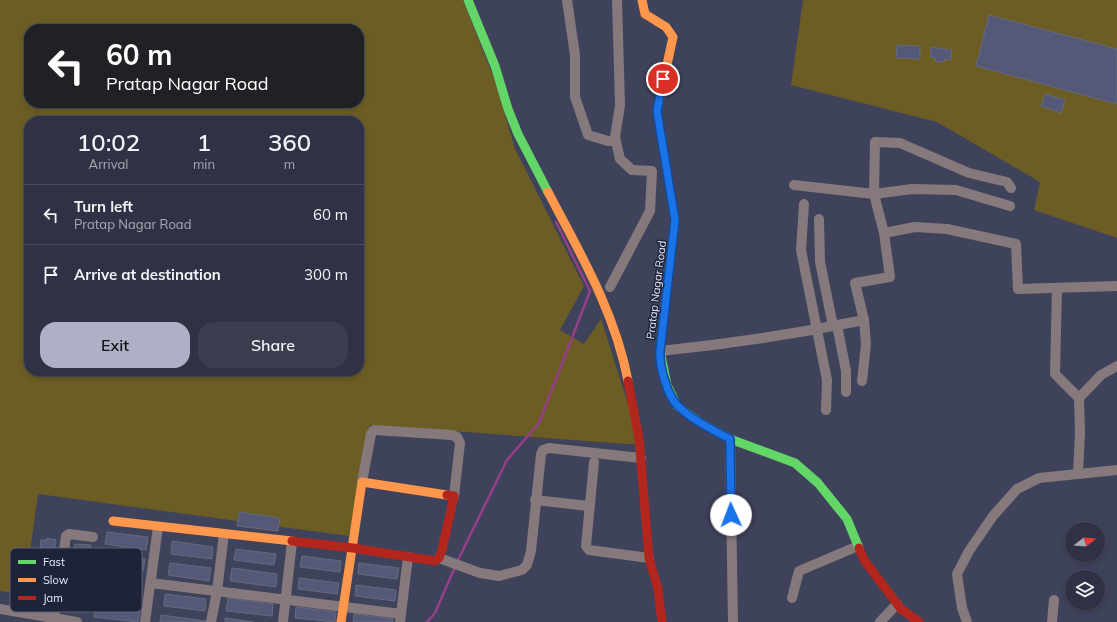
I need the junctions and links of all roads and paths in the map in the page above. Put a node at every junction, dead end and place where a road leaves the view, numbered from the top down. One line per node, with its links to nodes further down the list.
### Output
1 (468, 0): 26 (street)
2 (567, 0): 5 (street)
3 (618, 0): 5 (street)
4 (642, 0): 19 (street, Pratap Nagar Road)
5 (616, 141): 14 (street)
6 (794, 185): 8 (street)
7 (1011, 188): 8 (street)
8 (874, 194): 10 (street); 12 (street)
9 (804, 204): 18 (street)
10 (1010, 206)
11 (819, 218): 17 (street)
12 (884, 233): 15 (street); 16 (street)
13 (1117, 286): 15 (street)
14 (610, 287)
15 (1057, 289): 23 (street)
16 (864, 320): 17 (street); 21 (street)
17 (835, 326): 18 (street); 22 (street)
18 (817, 330): 19 (street); 24 (street)
19 (660, 351): 25 (street, Pratap Nagar Road)
20 (1117, 366): 23 (street)
21 (862, 381)
22 (846, 392)
23 (1079, 398): 29 (street)
24 (826, 410)
25 (730, 439): 39 (street, Pratap Nagar Road); 65 (street)
26 (641, 458): 32 (street); 43 (street)
27 (594, 462): 33 (street)
28 (1117, 470): 29 (street)
29 (1078, 474): 68 (street)
30 (362, 482): 31 (street); 31 (street); 41 (street)
31 (454, 496): 44 (street)
32 (535, 500): 33 (street); 44 (street)
33 (588, 506): 43 (street)
34 (113, 521): 35 (street)
35 (158, 527): 36 (street); 45 (street)
36 (224, 534): 38 (street); 46 (street)
37 (93, 536): 40 (street)
38 (292, 542): 41 (street); 48 (street)
39 (858, 546): 47 (street); 50 (street, Pratap Nagar Road)
40 (64, 548)
41 (353, 548): 42 (street); 51 (street)
42 (408, 557): 44 (street); 58 (street)
43 (649, 558): 64 (street)
44 (442, 559)
45 (151, 582): 46 (street); 60 (street)
46 (217, 591): 48 (street); 61 (street)
47 (792, 598)
48 (286, 599): 51 (street); 62 (street)
49 (1054, 600): 69 (street)
50 (897, 604): 66 (street); 67 (street, Pratap Nagar Road)
51 (342, 606): 58 (street); 63 (street)
52 (0, 609): 53 (street)
53 (10, 612)
54 (11, 612): 56 (street)
55 (55, 612): 57 (street)
56 (32, 618): 57 (street)
57 (54, 618): 59 (street)
58 (400, 618)
59 (77, 622)
60 (145, 622)
61 (211, 622)
62 (283, 622)
63 (341, 622)
64 (662, 622)
65 (733, 622)
66 (880, 622)
67 (919, 622)
68 (967, 622)
69 (1052, 622)

